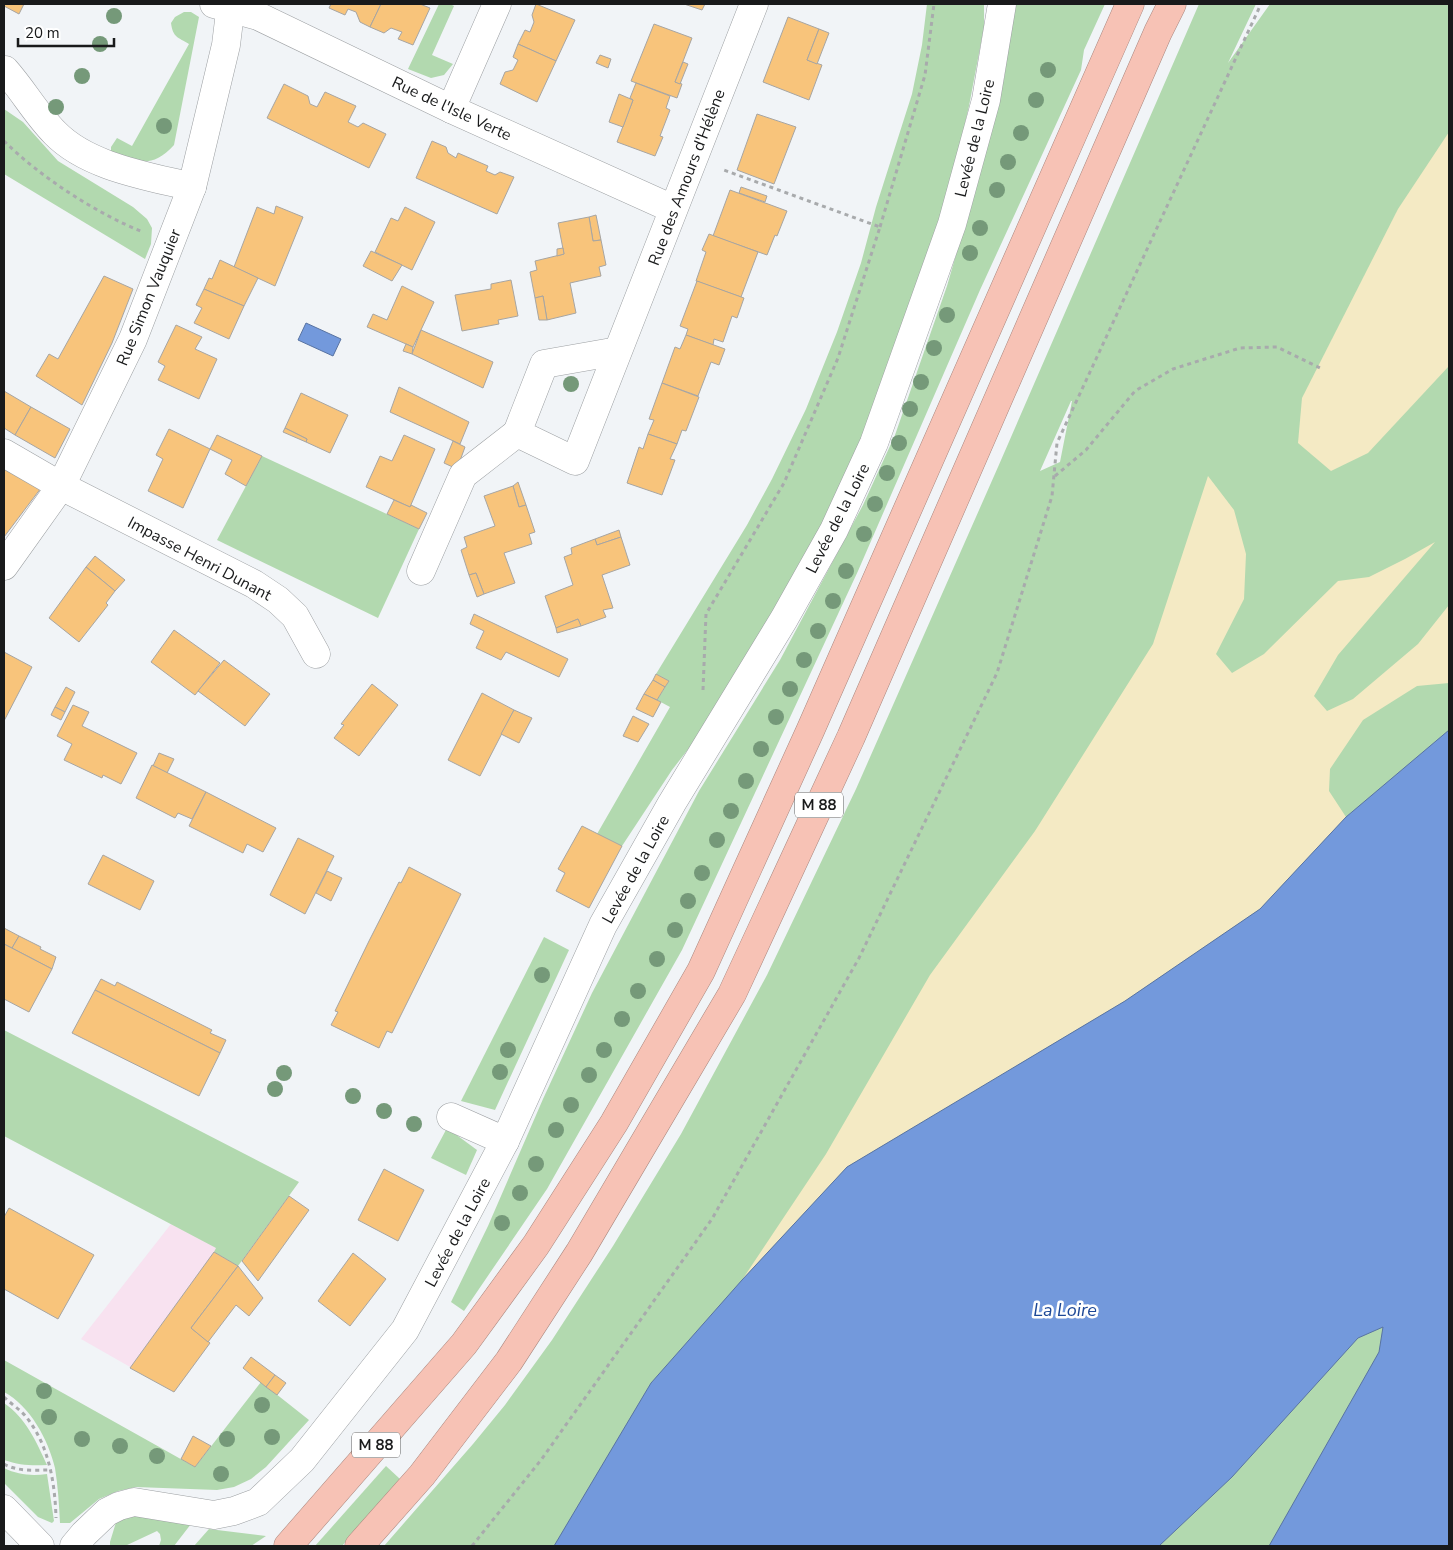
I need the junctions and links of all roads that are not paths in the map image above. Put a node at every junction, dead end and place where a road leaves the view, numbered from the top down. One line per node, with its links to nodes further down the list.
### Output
1 (497, 4): 8 (street)
2 (754, 4): 10 (street, Rue des Amours d'Hélène)
3 (1002, 4): 19 (street, Levée de la Loire)
4 (1130, 4): 23 (highway, M 88)
5 (1172, 4): 24 (highway, M 88)
6 (225, 5): 8 (street, Rue de l'Isle Verte); 9 (street, Rue Simon Vauquier)
7 (4, 70): 9 (street)
8 (451, 109): 10 (street, Rue de l'Isle Verte)
9 (192, 187): 14 (street, Rue Simon Vauquier)
10 (673, 210): 11 (street, Rue des Amours d'Hélène)
11 (618, 351): 12 (street); 12 (street, Rue des Amours d'Hélène)
12 (517, 433): 16 (street)
13 (4, 453): 14 (street, Impasse Henri Dunant)
14 (61, 486): 15 (street, Rue Simon Vauquier); 17 (street, Impasse Henri Dunant)
15 (4, 566)
16 (420, 571)
17 (316, 654)
18 (451, 1116): 19 (street)
19 (505, 1141): 22 (street, Levée de la Loire)
20 (4, 1509): 21 (street)
21 (40, 1546)
22 (74, 1546)
23 (288, 1546)
24 (359, 1546)

